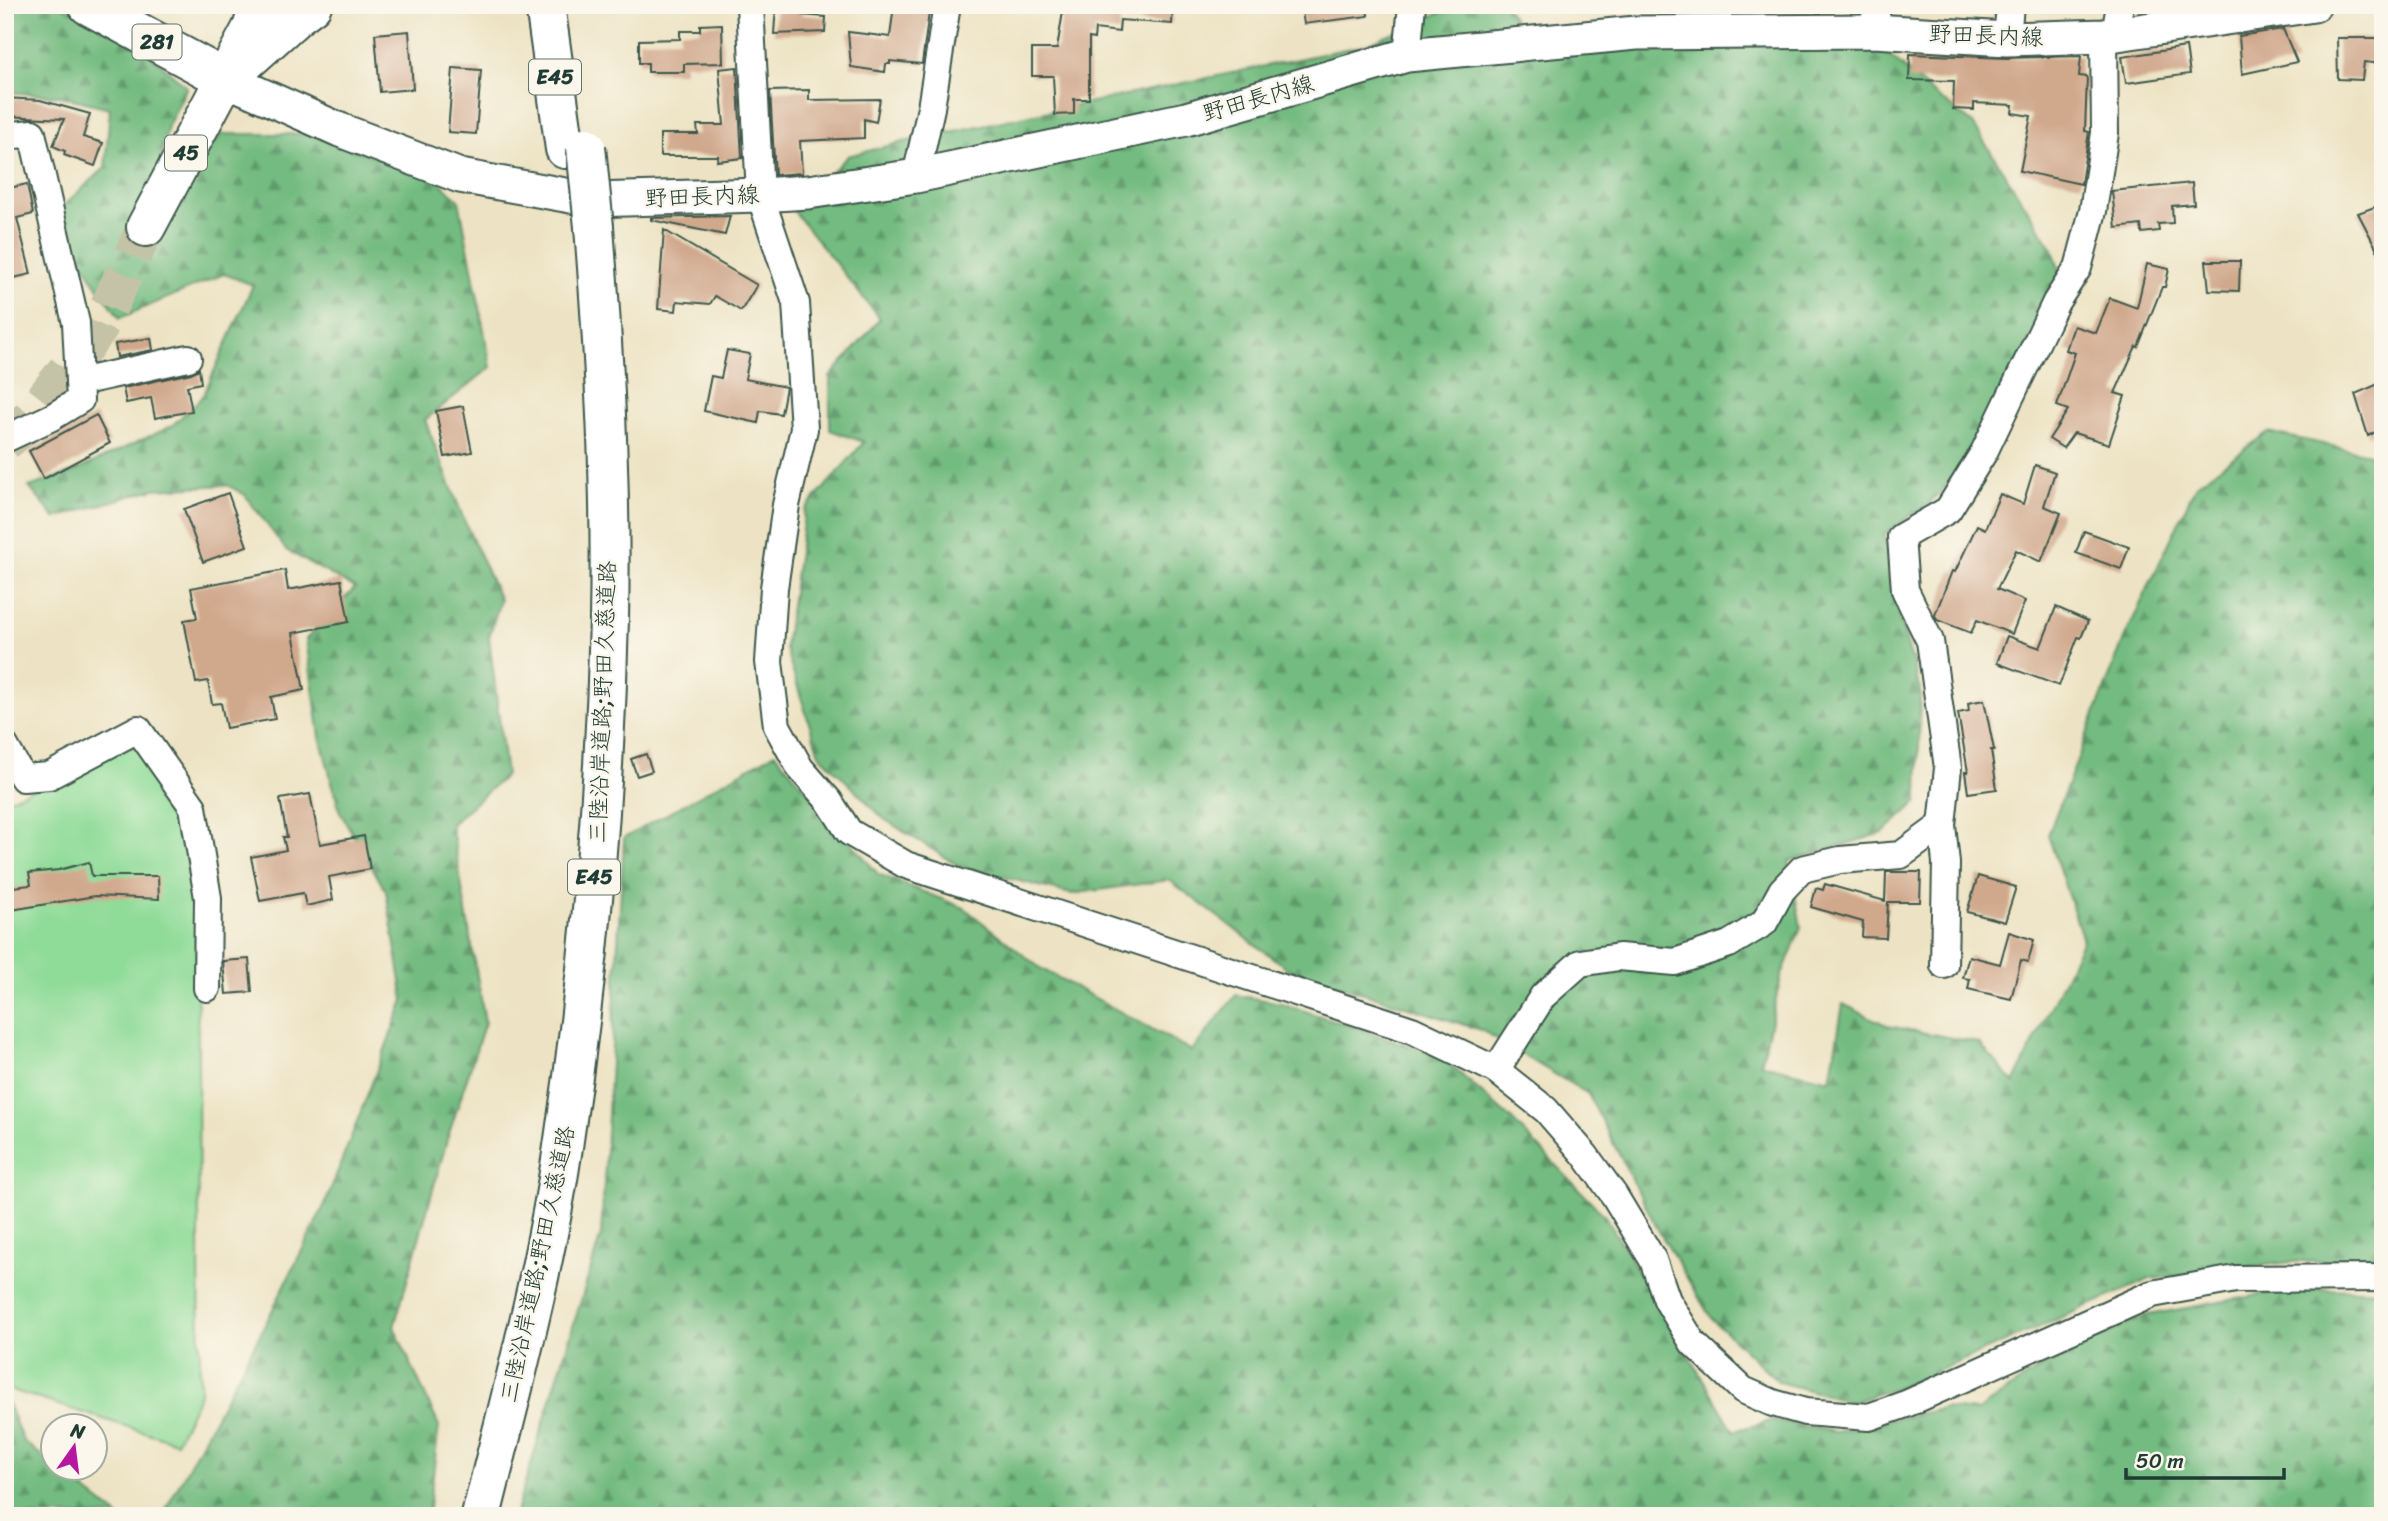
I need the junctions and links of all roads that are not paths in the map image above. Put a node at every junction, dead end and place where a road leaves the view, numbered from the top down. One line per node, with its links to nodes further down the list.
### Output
1 (88, 5): 15 (highway, 281)
2 (261, 5): 15 (highway, 45)
3 (312, 5): 15 (highway, 45)
4 (545, 5): 17 (highway, 三陸沿岸道路;野田久慈道路 / E45)
5 (569, 5): 17 (highway, 三陸沿岸道路;野田久慈道路 / E45)
6 (750, 5): 19 (street)
7 (947, 5): 18 (street)
8 (1412, 5): 14 (street)
9 (2010, 5): 13 (street)
10 (2314, 5): 12 (main road, 野田長内線)
11 (1876, 18): 13 (main road, 野田長内線); 14 (main road, 野田長内線)
12 (2113, 25): 13 (main road, 野田長内線); 26 (street)
13 (2007, 39)
14 (1407, 55): 18 (main road, 野田長内線)
15 (225, 79): 19 (main road, 野田長内線); 20 (highway, 45)
16 (5, 135): 23 (street)
17 (575, 148): 21 (highway, 三陸沿岸道路;野田久慈道路 / E45)
18 (916, 176): 19 (main road, 野田長内線)
19 (760, 195): 29 (street)
20 (146, 227)
21 (583, 227): 31 (highway, 三陸沿岸道路;野田久慈道路 / E45); 32 (highway, 三陸沿岸道路;野田久慈道路 / E45)
22 (188, 358): 23 (street)
23 (79, 382): 24 (street)
24 (5, 439)
25 (5, 746): 28 (street)
26 (1942, 825): 27 (street); 29 (street)
27 (1944, 965)
28 (207, 988)
29 (1496, 1070): 30 (street)
30 (2383, 1278)
31 (460, 1516)
32 (481, 1516)

